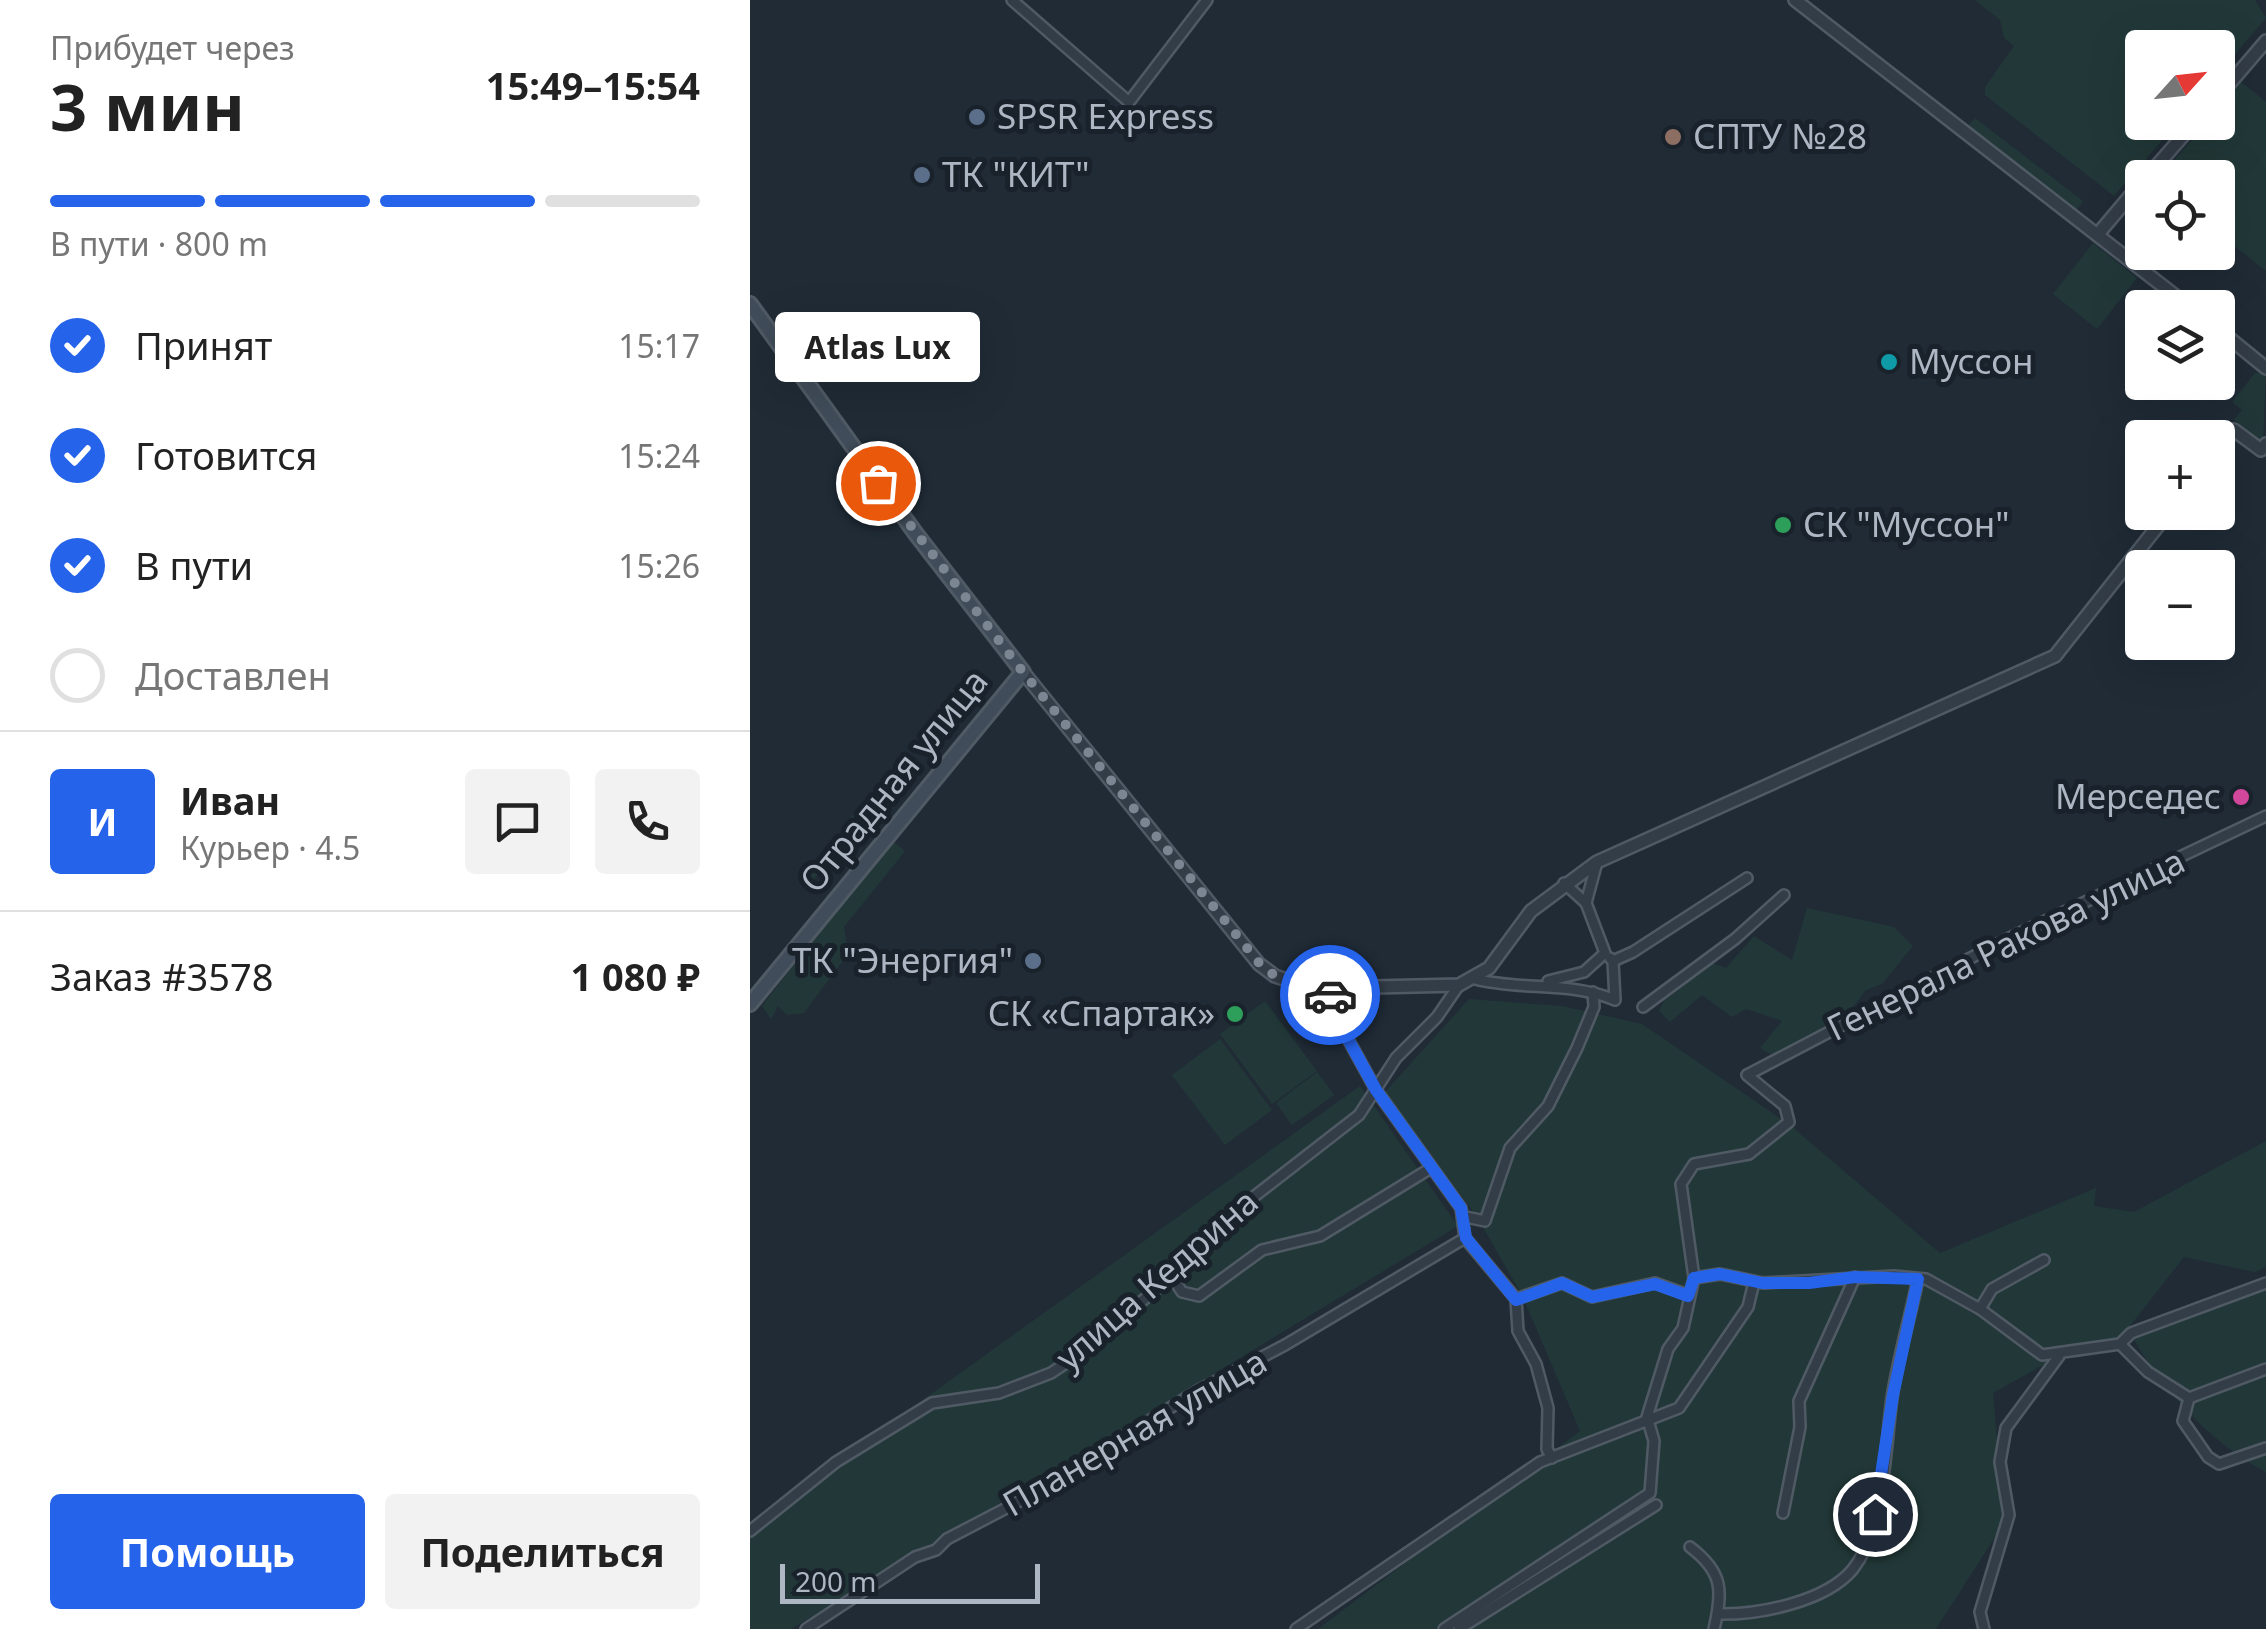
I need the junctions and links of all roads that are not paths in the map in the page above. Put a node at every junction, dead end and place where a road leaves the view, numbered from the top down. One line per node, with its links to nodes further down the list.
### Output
1 (1012, 0): 2 (street)
2 (1207, 0)
3 (1796, 0): 9 (street)
4 (2266, 42): 5 (street)
5 (2235, 78)
6 (2179, 140): 7 (street)
7 (2162, 160)
8 (2125, 202): 9 (street)
9 (2098, 234): 10 (street)
10 (2168, 290)
11 (750, 304): 17 (main road, Отрадная улица)
12 (2235, 343): 13 (street)
13 (2266, 368)
14 (2235, 431): 15 (street)
15 (2266, 444)
16 (2154, 530): 19 (street)
17 (1023, 672): 28 (street); 30 (main road, Отрадная улица)
18 (2266, 816): 39 (street, Генерала Ракова улица)
19 (1597, 862): 21 (street); 23 (street)
20 (1747, 878): 24 (street)
21 (1564, 883): 23 (street); 25 (street)
22 (1784, 895): 31 (street)
23 (1586, 904): 24 (street)
24 (1609, 957): 26 (street); 29 (street)
25 (1475, 979): 26 (street); 27 (street)
26 (1536, 984): 29 (street)
27 (1459, 985): 28 (street); 32 (street, улица Кедрина)
28 (1338, 992): 32 (street)
29 (1593, 992): 34 (street)
30 (750, 1004)
31 (1644, 1007)
32 (1376, 1090): 33 (street); 37 (street, улица Кедрина)
33 (1431, 1168): 34 (street); 37 (street)
34 (1466, 1218): 35 (street)
35 (1466, 1238): 44 (street); 58 (street, Планерная улица)
36 (2044, 1260): 45 (street)
37 (1170, 1275): 55 (street, улица Кедрина)
38 (1855, 1277): 40 (street); 41 (street); 54 (street)
39 (1694, 1278): 41 (street); 43 (street)
40 (1918, 1279): 45 (street); 57 (street)
41 (1754, 1282): 50 (street)
42 (2266, 1282): 46 (street)
43 (1688, 1296): 44 (street); 50 (street)
44 (1516, 1300): 52 (street)
45 (1980, 1309): 47 (street)
46 (2120, 1344): 47 (street); 49 (street)
47 (2059, 1356): 63 (street)
48 (2266, 1369): 49 (street)
49 (2188, 1398): 51 (street)
50 (1647, 1417): 52 (street); 60 (street)
51 (2261, 1449)
52 (1552, 1458): 59 (street)
53 (1656, 1505): 61 (street)
54 (1783, 1512)
55 (750, 1531)
56 (1690, 1547): 57 (street)
57 (1718, 1614): 62 (street)
58 (806, 1629)
59 (1296, 1629)
60 (1444, 1629)
61 (1459, 1629)
62 (1714, 1629)
63 (1984, 1629)

